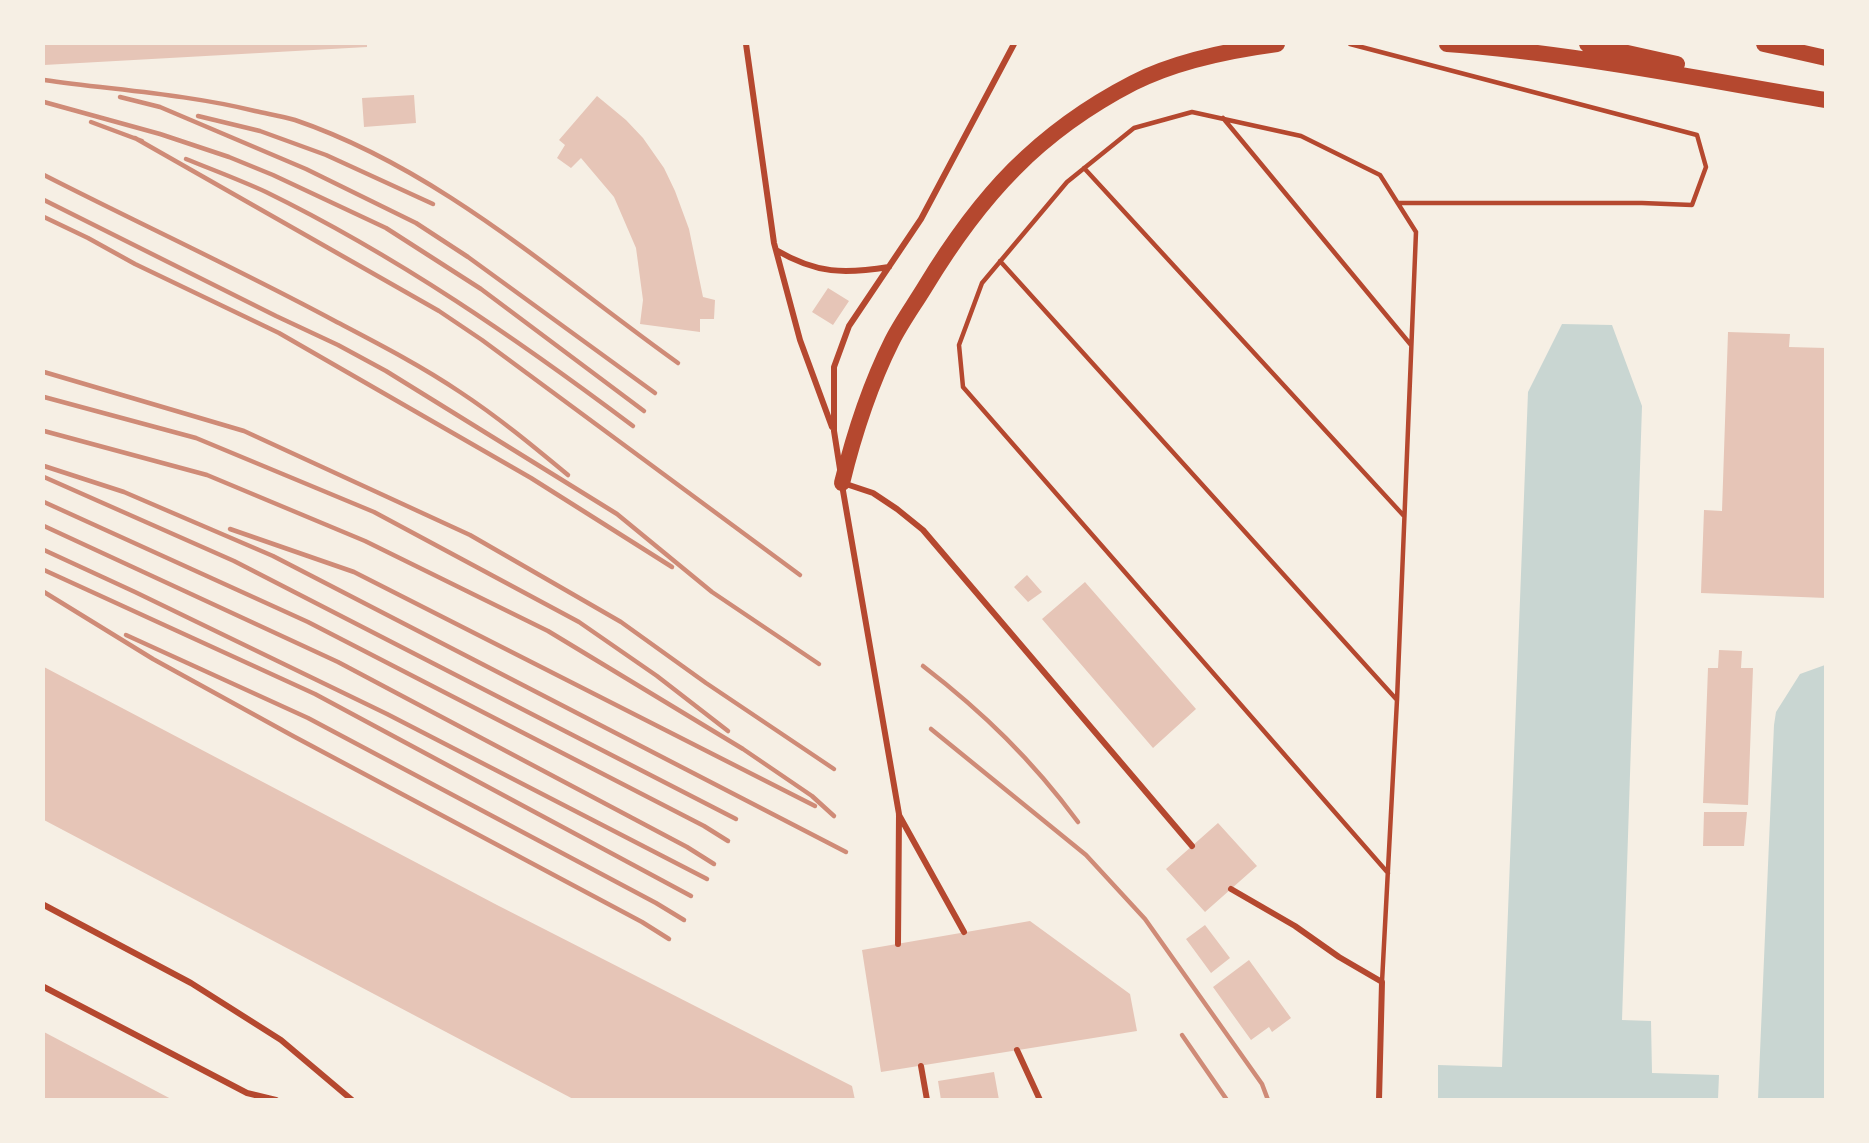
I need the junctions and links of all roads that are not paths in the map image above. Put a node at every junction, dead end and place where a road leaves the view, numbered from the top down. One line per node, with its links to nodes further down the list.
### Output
1 (746, 44): 13 (street)
2 (1014, 44): 15 (street)
3 (1277, 44): 18 (highway)
4 (1350, 44): 12 (lane)
5 (1447, 44): 9 (highway)
6 (1587, 44): 9 (highway)
7 (1764, 44): 8 (highway)
8 (1826, 58)
9 (1826, 100)
10 (1223, 118): 11 (lane); 12 (lane); 16 (lane)
11 (1084, 168): 14 (lane); 19 (lane)
12 (1398, 203): 16 (lane)
13 (776, 250): 15 (street); 17 (street)
14 (1000, 261): 20 (lane); 23 (lane)
15 (889, 267): 17 (street)
16 (1411, 345): 19 (lane)
17 (834, 430): 18 (street)
18 (842, 483): 21 (street); 22 (street)
19 (1404, 516): 20 (lane)
20 (1397, 700): 23 (lane)
21 (899, 814): 26 (street); 27 (street)
22 (1192, 846)
23 (1388, 873): 28 (lane)
24 (1231, 889): 28 (street)
25 (44, 905): 35 (street)
26 (964, 932)
27 (898, 944)
28 (1382, 982): 38 (street)
29 (44, 987): 32 (street)
30 (1017, 1050): 37 (street)
31 (921, 1066): 36 (street)
32 (247, 1093): 33 (street); 34 (street)
33 (257, 1100)
34 (276, 1100)
35 (352, 1100)
36 (927, 1100)
37 (1040, 1100)
38 (1379, 1100)

